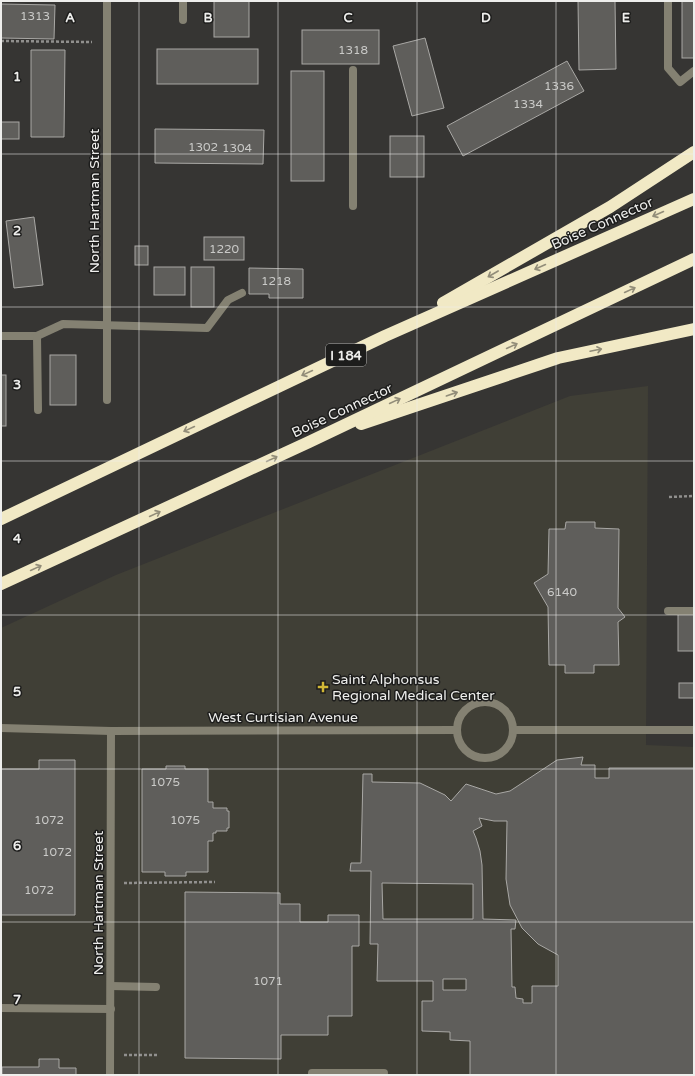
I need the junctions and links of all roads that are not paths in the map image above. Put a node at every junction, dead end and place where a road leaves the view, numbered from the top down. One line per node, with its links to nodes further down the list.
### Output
1 (107, 1): 12 (street, North Hartman Street)
2 (183, 1): 4 (street)
3 (668, 1): 6 (street)
4 (183, 20)
5 (353, 70): 9 (street)
6 (694, 71)
7 (694, 152): 16 (highway, one-way to 16)
8 (694, 199): 16 (highway, Boise Connector / I 184, one-way to 16)
9 (354, 206)
10 (694, 259): 19 (highway, Boise Connector, one-way to 10)
11 (242, 293): 12 (street)
12 (107, 324): 15 (street); 17 (street, North Hartman Street)
13 (694, 329): 19 (highway, one-way to 13)
14 (1, 336): 15 (street)
15 (37, 336): 18 (street)
16 (385, 336): 20 (highway, Boise Connector / I 184, one-way to 20)
17 (107, 400)
18 (38, 410)
19 (309, 442): 21 (highway, Boise Connector, one-way to 19)
20 (1, 519)
21 (1, 584)
22 (668, 611): 23 (street)
23 (694, 611)
24 (1, 728): 28 (street, West Curtisian Avenue)
25 (456, 730): 26 (street); 26 (street); 28 (street, West Curtisian Avenue)
26 (513, 730): 27 (street)
27 (694, 730)
28 (111, 731): 29 (street, North Hartman Street)
29 (111, 986): 30 (street); 32 (street, North Hartman Street)
30 (156, 986)
31 (1, 1008): 32 (street)
32 (111, 1009): 35 (street, North Hartman Street)
33 (384, 1072): 34 (street)
34 (351, 1074): 36 (street)
35 (110, 1075)
36 (312, 1075)

